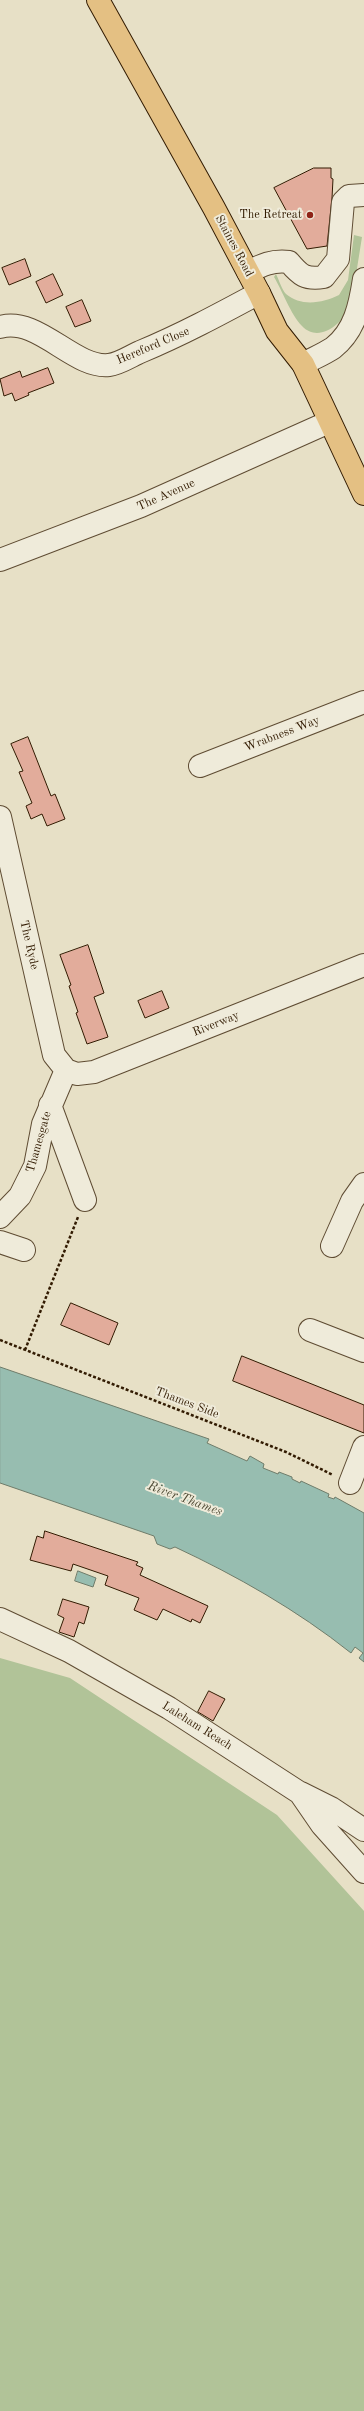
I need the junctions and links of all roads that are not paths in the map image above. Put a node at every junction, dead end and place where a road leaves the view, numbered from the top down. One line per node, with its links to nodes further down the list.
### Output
1 (98, 0): 3 (main road, Staines Road)
2 (364, 195): 3 (street)
3 (248, 272): 5 (main road, Staines Road)
4 (364, 279): 6 (street)
5 (259, 293): 7 (street, Hereford Close); 8 (main road, Staines Road)
6 (360, 320): 8 (street)
7 (0, 325)
8 (303, 364): 9 (main road, Staines Road)
9 (329, 422): 10 (main road, Staines Road); 11 (street, The Avenue)
10 (364, 494)
11 (0, 560)
12 (364, 702): 13 (street, Wrabness Way)
13 (200, 766)
14 (0, 817): 16 (street, The Ryde)
15 (364, 965): 16 (street, Riverway)
16 (66, 1070): 17 (street, Thamesgate)
17 (50, 1105): 19 (street, Thamesgate); 20 (street, Thamesgate)
18 (364, 1184): 22 (street)
19 (85, 1200)
20 (0, 1217)
21 (0, 1242): 23 (street)
22 (332, 1246)
23 (24, 1250)
24 (310, 1330): 25 (street)
25 (364, 1351)
26 (364, 1447): 27 (street)
27 (350, 1483)
28 (0, 1619): 29 (street, Laleham Reach)
29 (300, 1793): 30 (street); 31 (street, Laleham Reach)
30 (364, 1830)
31 (364, 1872)

